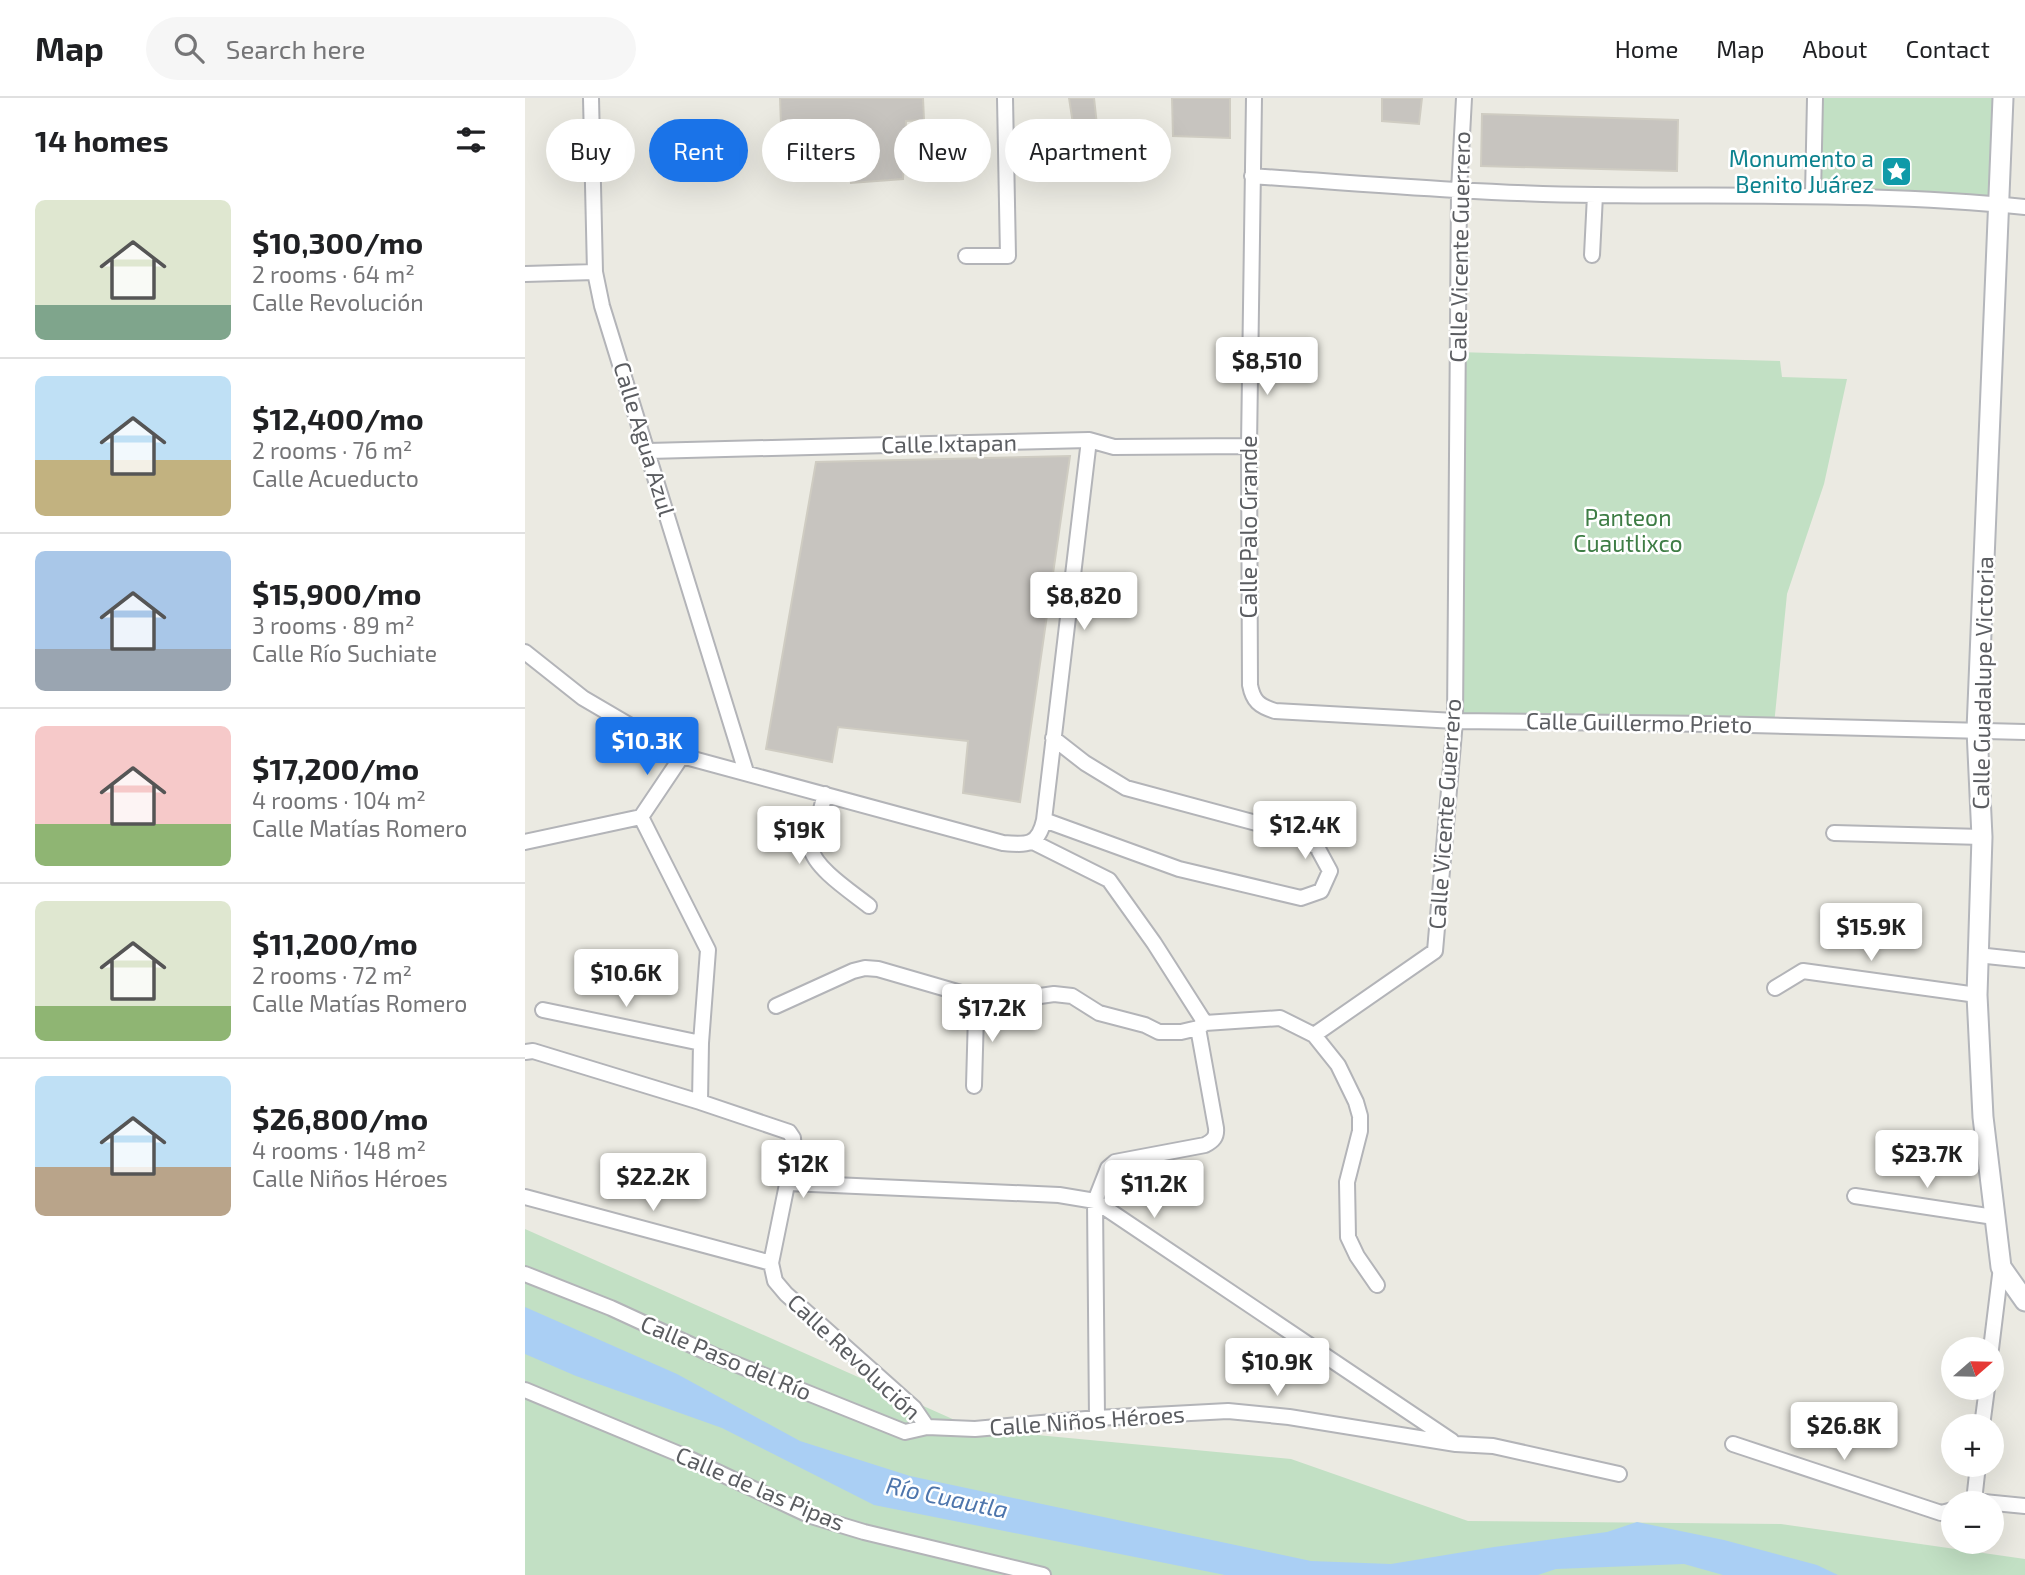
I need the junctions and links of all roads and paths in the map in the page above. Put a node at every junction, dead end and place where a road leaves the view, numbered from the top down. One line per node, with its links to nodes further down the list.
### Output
1 (591, 98): 15 (street, Calle Agua Azul)
2 (1005, 98): 14 (street)
3 (1254, 98): 7 (street, Calle Palo Grande)
4 (1464, 98): 8 (street, Calle Vicente Guerrero)
5 (1815, 98): 10 (street)
6 (2003, 98): 11 (street, Calle Guadalupe Victoria)
7 (1252, 176): 8 (street); 18 (street, Calle Palo Grande)
8 (1459, 191): 9 (street); 22 (street, Calle Vicente Guerrero)
9 (1595, 195): 10 (street); 13 (street)
10 (1813, 195): 11 (street)
11 (1998, 204): 12 (street); 23 (street, Calle Guadalupe Victoria)
12 (2025, 207)
13 (1592, 255)
14 (966, 256)
15 (595, 272): 16 (street); 19 (street, Calle Agua Azul)
16 (525, 274)
17 (1089, 440): 18 (street, Calle Ixtapan); 19 (street, Calle Ixtapan); 25 (street)
18 (1249, 446): 21 (street, Calle Palo Grande)
19 (648, 451): 27 (street, Calle Agua Azul)
20 (528, 657): 26 (street)
21 (1256, 702): 22 (street, Calle Guillermo Prieto)
22 (1455, 721): 23 (street, Calle Guillermo Prieto); 44 (street, Calle Vicente Guerrero)
23 (1977, 730): 24 (street, Calle Guillermo Prieto); 32 (street, Calle Guadalupe Victoria)
24 (2025, 732)
25 (1053, 738): 30 (street); 30 (street)
26 (682, 756): 27 (street); 29 (street)
27 (746, 772): 28 (street)
28 (825, 794): 34 (street); 35 (street)
29 (641, 817): 33 (street); 45 (street)
30 (1044, 820): 34 (street)
31 (1834, 833): 32 (street)
32 (1982, 836): 36 (street, Calle Guadalupe Victoria)
33 (525, 842)
34 (1033, 842): 43 (street)
35 (869, 906)
36 (1977, 955): 37 (street); 39 (street, Calle Guadalupe Victoria)
37 (2025, 960)
38 (1775, 988): 39 (street)
39 (1977, 995): 53 (street, Calle Guadalupe Victoria)
40 (978, 998): 41 (street); 43 (street); 47 (street)
41 (776, 1006)
42 (543, 1010): 45 (street)
43 (1202, 1026): 44 (street); 52 (street)
44 (1314, 1035): 57 (street)
45 (701, 1043): 48 (street)
46 (529, 1052): 48 (street)
47 (974, 1086)
48 (700, 1102): 49 (street)
49 (789, 1182): 52 (street); 54 (street)
50 (1855, 1196): 53 (street)
51 (525, 1197): 54 (street)
52 (1095, 1201): 61 (street); 63 (street)
53 (1994, 1217): 55 (street, Calle Guadalupe Victoria)
54 (771, 1263): 62 (street, Calle Revolución)
55 (2001, 1267): 58 (street, Calle Guadalupe Victoria); 59 (street, Calle Guadalupe Victoria)
56 (525, 1274): 62 (street, Calle Paso del Río)
57 (1377, 1285)
58 (2025, 1300)
59 (1992, 1337)
60 (525, 1390): 69 (street, Calle de las Pipas)
61 (1097, 1418): 62 (street, Calle Niños Héroes); 63 (street, Calle Niños Héroes)
62 (927, 1427)
63 (1456, 1444): 65 (street, Calle Niños Héroes)
64 (1733, 1444): 68 (street)
65 (1619, 1474)
66 (2004, 1504): 67 (street)
67 (2025, 1506)
68 (1941, 1513)
69 (1043, 1575)

